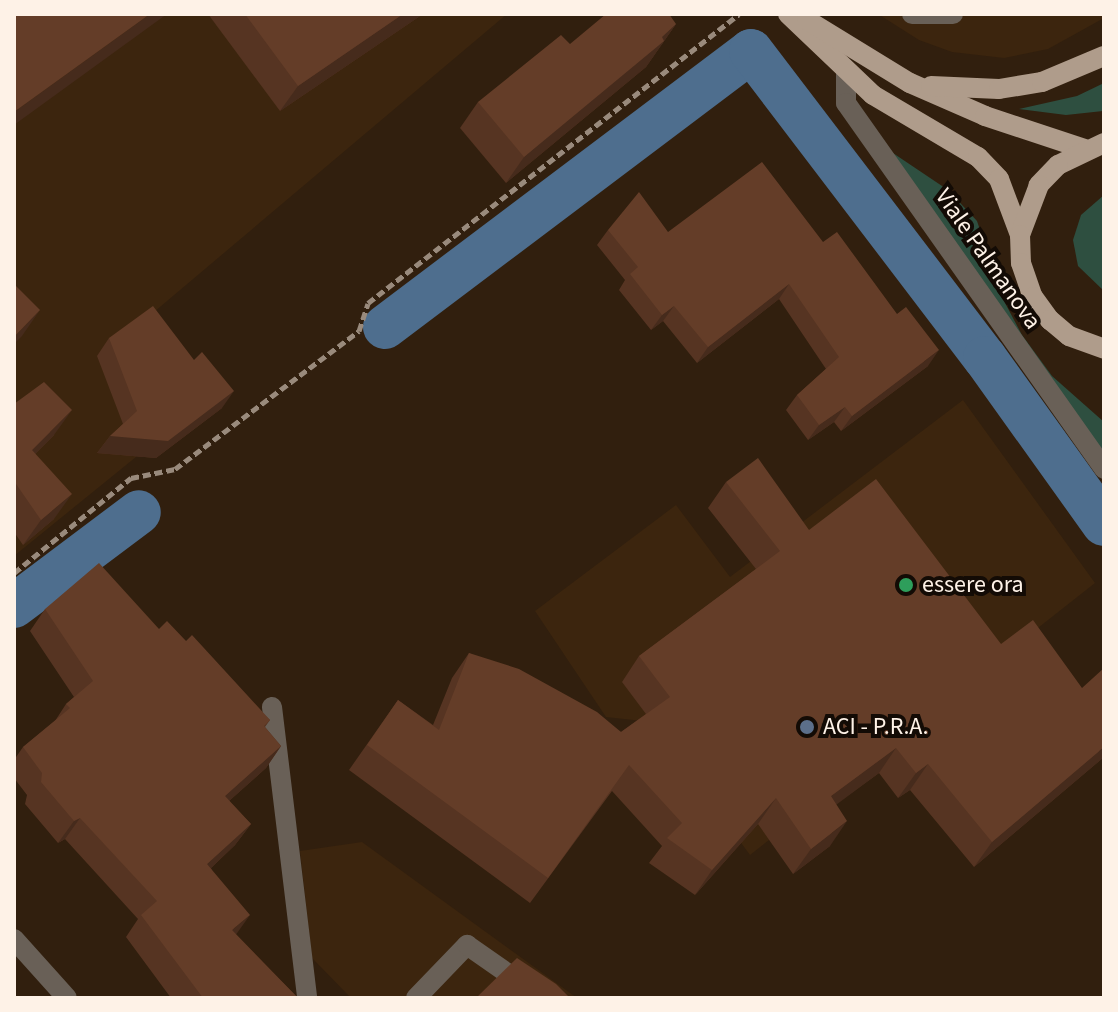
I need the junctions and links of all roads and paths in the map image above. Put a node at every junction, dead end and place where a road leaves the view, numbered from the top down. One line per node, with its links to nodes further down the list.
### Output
1 (739, 14): 13 (path)
2 (788, 14): 7 (main road, Viale Palmanova)
3 (798, 14): 8 (main road, Viale Palmanova)
4 (912, 14): 5 (street)
5 (953, 14)
6 (1104, 56): 8 (main road)
7 (846, 74): 10 (main road, Viale Palmanova); 12 (street, Viale Palmanova)
8 (910, 83): 9 (main road, Viale Palmanova)
9 (1094, 146): 10 (main road, Viale Palmanova)
10 (1020, 235): 11 (main road, Viale Palmanova)
11 (1102, 351)
12 (1104, 469)
13 (14, 573)
14 (272, 707): 17 (street)
15 (14, 939): 16 (street)
16 (67, 998)
17 (307, 998)
18 (416, 998): 19 (street)
19 (543, 998)

